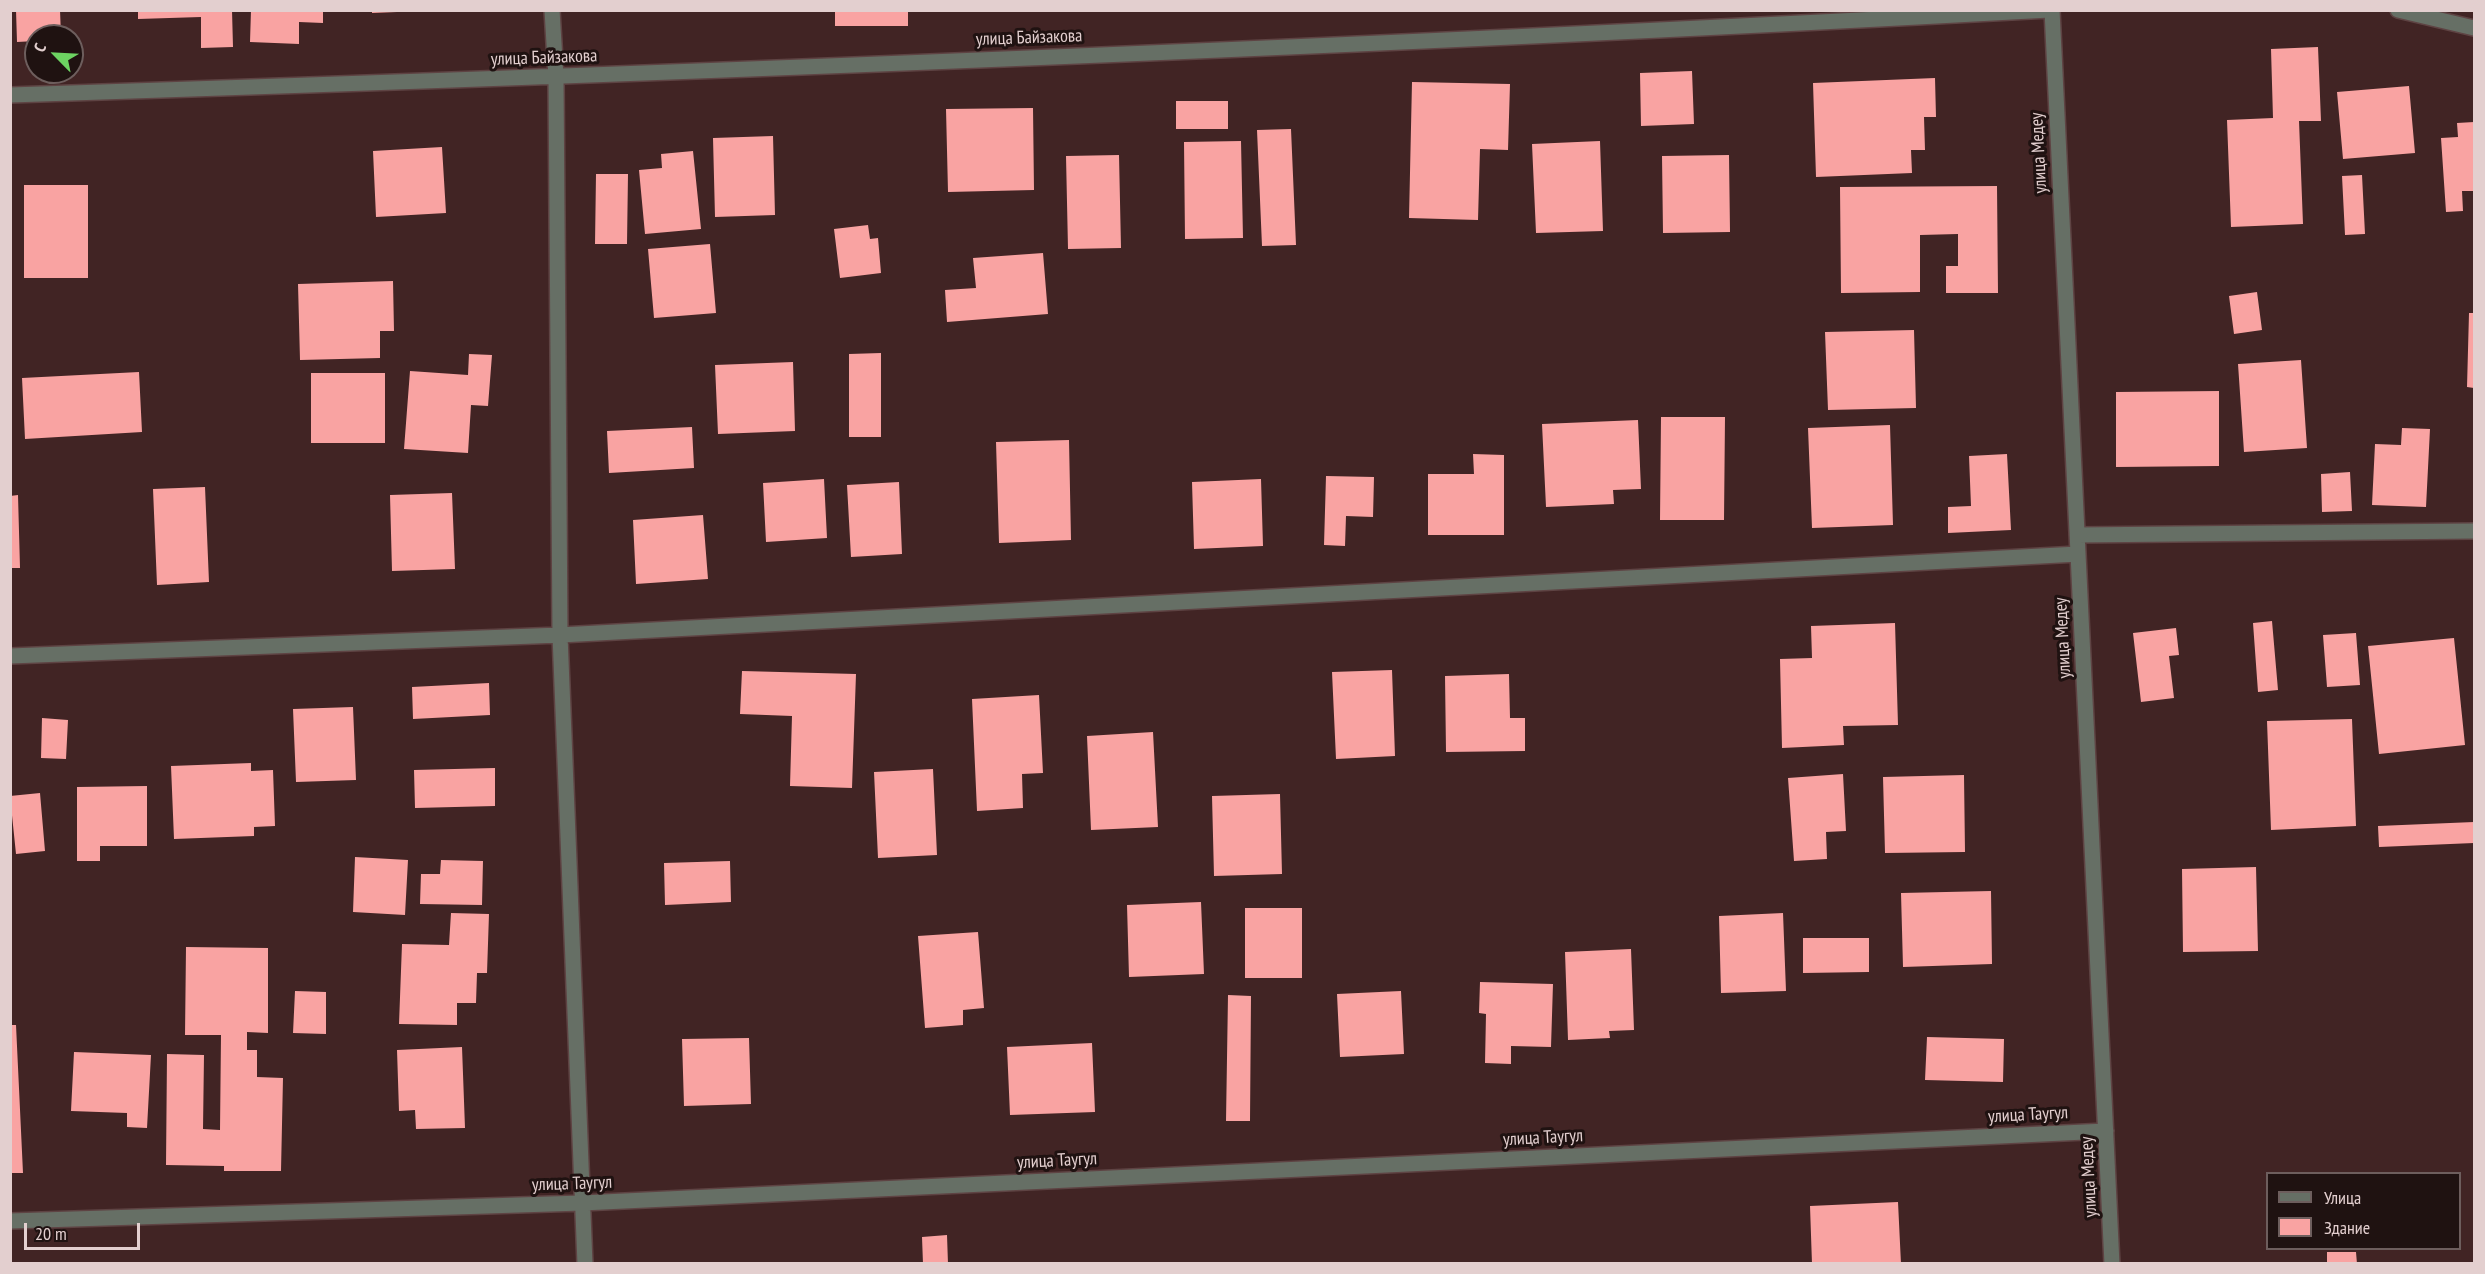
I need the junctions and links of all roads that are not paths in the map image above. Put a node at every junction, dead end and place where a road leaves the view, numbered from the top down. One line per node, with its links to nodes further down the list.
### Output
1 (552, 10): 5 (street)
2 (2050, 10): 5 (street, улица Байзакова); 8 (street, улица Медеу)
3 (2398, 10): 4 (street)
4 (2475, 28)
5 (556, 77): 6 (street, улица Байзакова); 10 (street)
6 (10, 95)
7 (2475, 531): 8 (street)
8 (2077, 535): 9 (street, улица Медеу)
9 (2078, 554): 10 (street); 12 (street, улица Медеу)
10 (560, 635): 11 (street); 13 (street)
11 (10, 656)
12 (2106, 1131): 13 (street, улица Таугул); 16 (street, улица Медеу)
13 (582, 1203): 14 (street, улица Таугул); 15 (street)
14 (10, 1221)
15 (585, 1263)
16 (2112, 1263)

